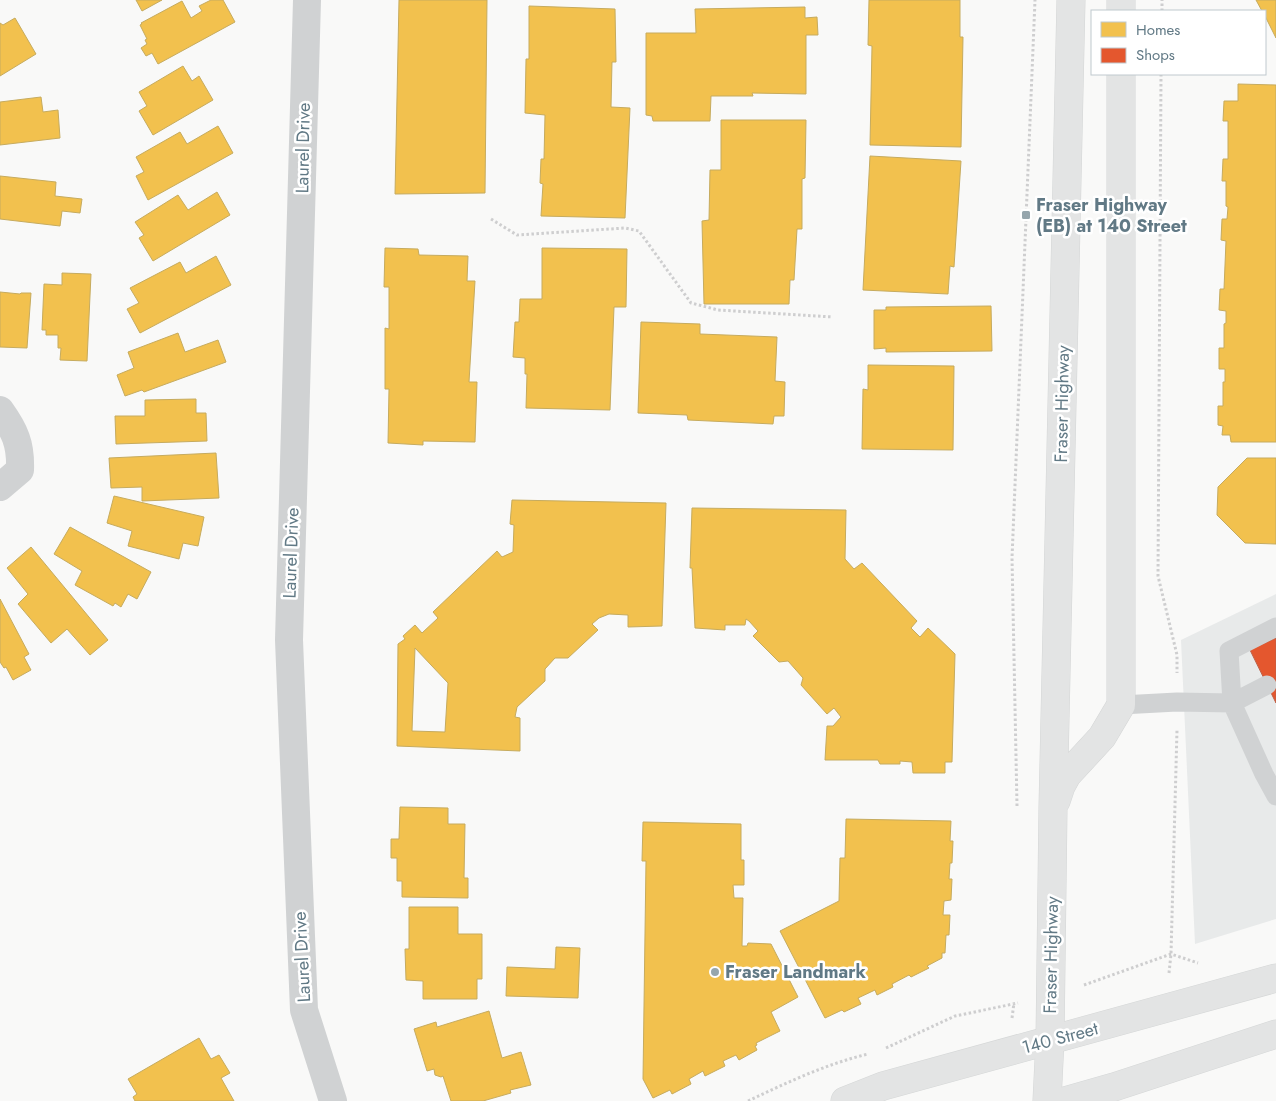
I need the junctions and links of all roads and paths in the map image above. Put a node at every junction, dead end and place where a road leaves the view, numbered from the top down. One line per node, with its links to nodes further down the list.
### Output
1 (307, 0): 25 (street, Laurel Drive)
2 (1035, 0): 17 (path)
3 (1071, 0): 18 (main road, Fraser Highway)
4 (1121, 75): 14 (main road)
5 (1161, 75): 12 (path)
6 (491, 219): 7 (path)
7 (832, 317)
8 (0, 410): 9 (street)
9 (0, 487)
10 (1276, 627): 13 (lane)
11 (1267, 685): 13 (lane)
12 (1177, 702): 13 (lane); 14 (lane); 20 (path)
13 (1232, 702): 15 (lane)
14 (1121, 705): 18 (main road, Fraser Highway)
15 (1270, 770): 16 (lane)
16 (1276, 796)
17 (1017, 808)
18 (1053, 808): 20 (main road, Fraser Highway)
19 (1276, 978): 22 (main road, 140 Street)
20 (1050, 998): 22 (main road, Fraser Highway); 23 (path)
21 (1276, 1034): 29 (main road)
22 (1050, 1040): 27 (main road, 140 Street); 28 (main road, Fraser Highway)
23 (885, 1049)
24 (868, 1054): 26 (path)
25 (333, 1101)
26 (748, 1101)
27 (845, 1101)
28 (1047, 1101)
29 (1065, 1101)

